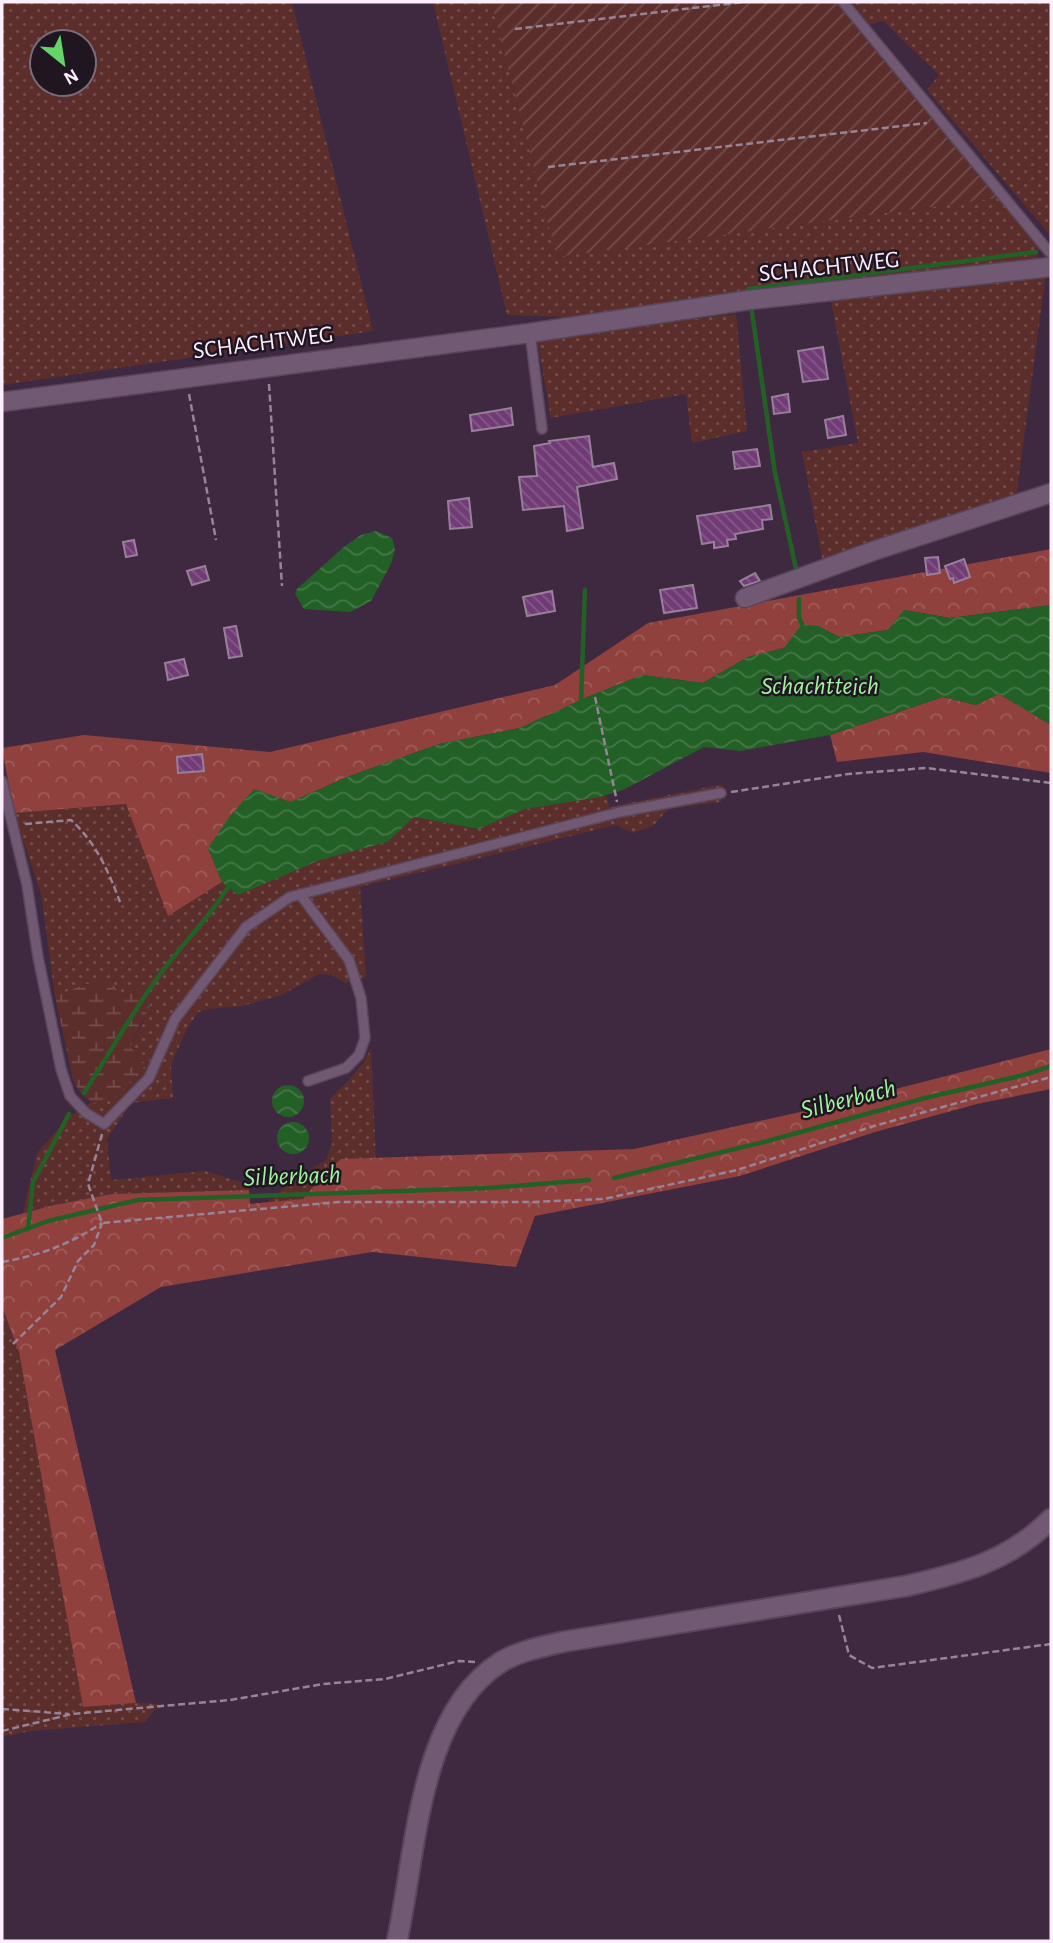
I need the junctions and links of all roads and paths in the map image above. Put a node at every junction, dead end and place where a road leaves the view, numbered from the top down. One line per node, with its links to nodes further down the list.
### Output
1 (744, 2): 3 (path)
2 (843, 2): 4 (lane)
3 (515, 29)
4 (944, 121): 5 (path); 6 (lane)
5 (548, 167)
6 (1051, 254)
7 (1051, 267): 8 (street, SCHACHTWEG)
8 (530, 332): 9 (street, SCHACHTWEG); 12 (lane)
9 (268, 366): 10 (street, SCHACHTWEG); 15 (path)
10 (186, 377): 11 (street, SCHACHTWEG); 14 (path)
11 (2, 402)
12 (542, 429)
13 (1051, 493): 16 (street)
14 (216, 540)
15 (282, 586)
16 (745, 598)
17 (595, 697): 23 (path)
18 (2, 781): 24 (lane)
19 (1051, 783): 21 (path)
20 (707, 787): 22 (lane)
21 (721, 793): 22 (lane)
22 (701, 797): 23 (lane)
23 (620, 812): 25 (lane)
24 (12, 825): 26 (path); 29 (lane)
25 (300, 894): 28 (lane); 29 (lane)
26 (120, 902)
27 (1051, 1077): 30 (path)
28 (308, 1081)
29 (104, 1124): 30 (path)
30 (102, 1223): 31 (path); 32 (path)
31 (2, 1262)
32 (13, 1345)
33 (1051, 1519): 34 (street)
34 (838, 1598): 35 (path); 36 (street)
35 (1051, 1644)
36 (489, 1671): 38 (path); 40 (street)
37 (2, 1709): 38 (path)
38 (72, 1714): 39 (path)
39 (2, 1731)
40 (397, 1941)

